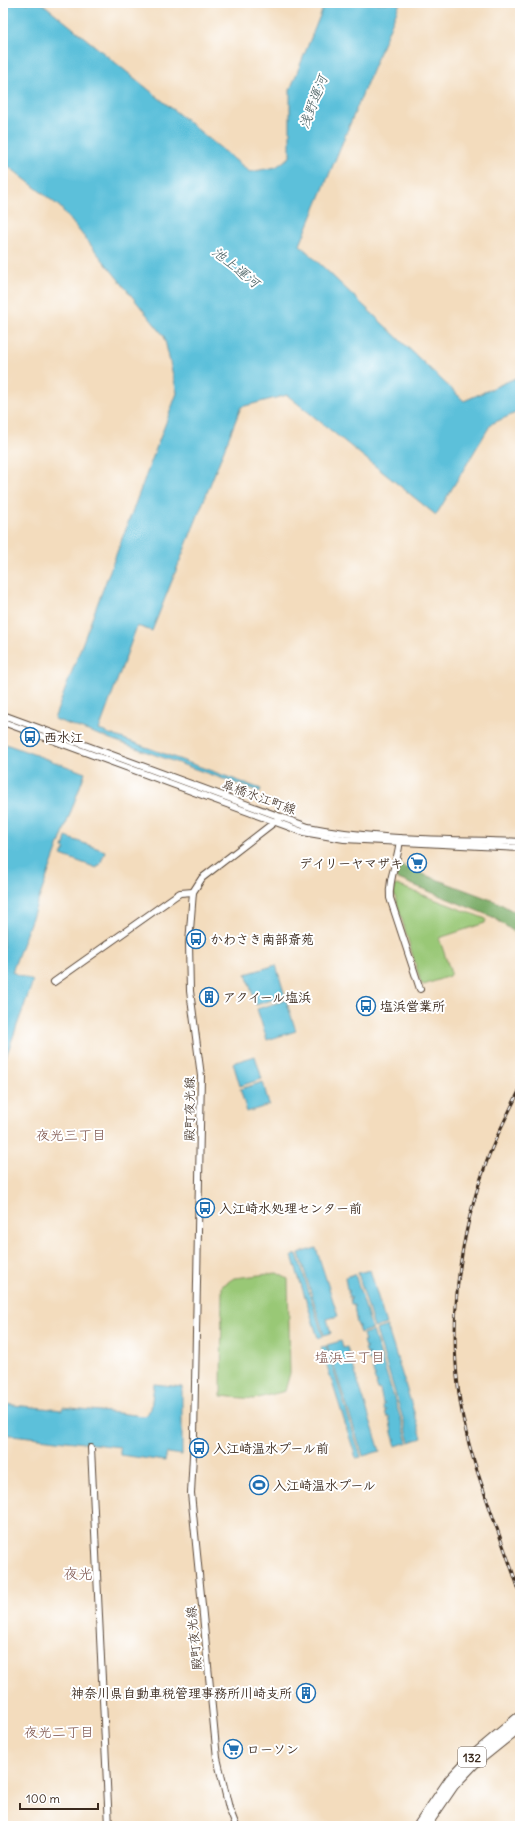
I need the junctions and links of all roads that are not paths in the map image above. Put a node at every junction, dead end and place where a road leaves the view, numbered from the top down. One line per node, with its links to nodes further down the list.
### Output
1 (3, 716): 3 (street, 皐橋水江町線)
2 (3, 722): 4 (street, 皐橋水江町線)
3 (281, 817): 4 (street); 5 (street, 皐橋水江町線)
4 (276, 821): 5 (street, 皐橋水江町線); 9 (street)
5 (376, 838): 6 (street, 皐橋水江町線)
6 (400, 840): 7 (street, 皐橋水江町線); 8 (street); 11 (street)
7 (520, 842)
8 (520, 848)
9 (193, 892): 10 (street); 17 (street, 殿町夜光線)
10 (54, 982)
11 (420, 989)
12 (91, 1448): 16 (street)
13 (520, 1716): 15 (highway, 132)
14 (520, 1727): 15 (highway, 132)
15 (434, 1806): 18 (highway, 132); 19 (highway, 132)
16 (110, 1826)
17 (236, 1826)
18 (418, 1826)
19 (426, 1826)

